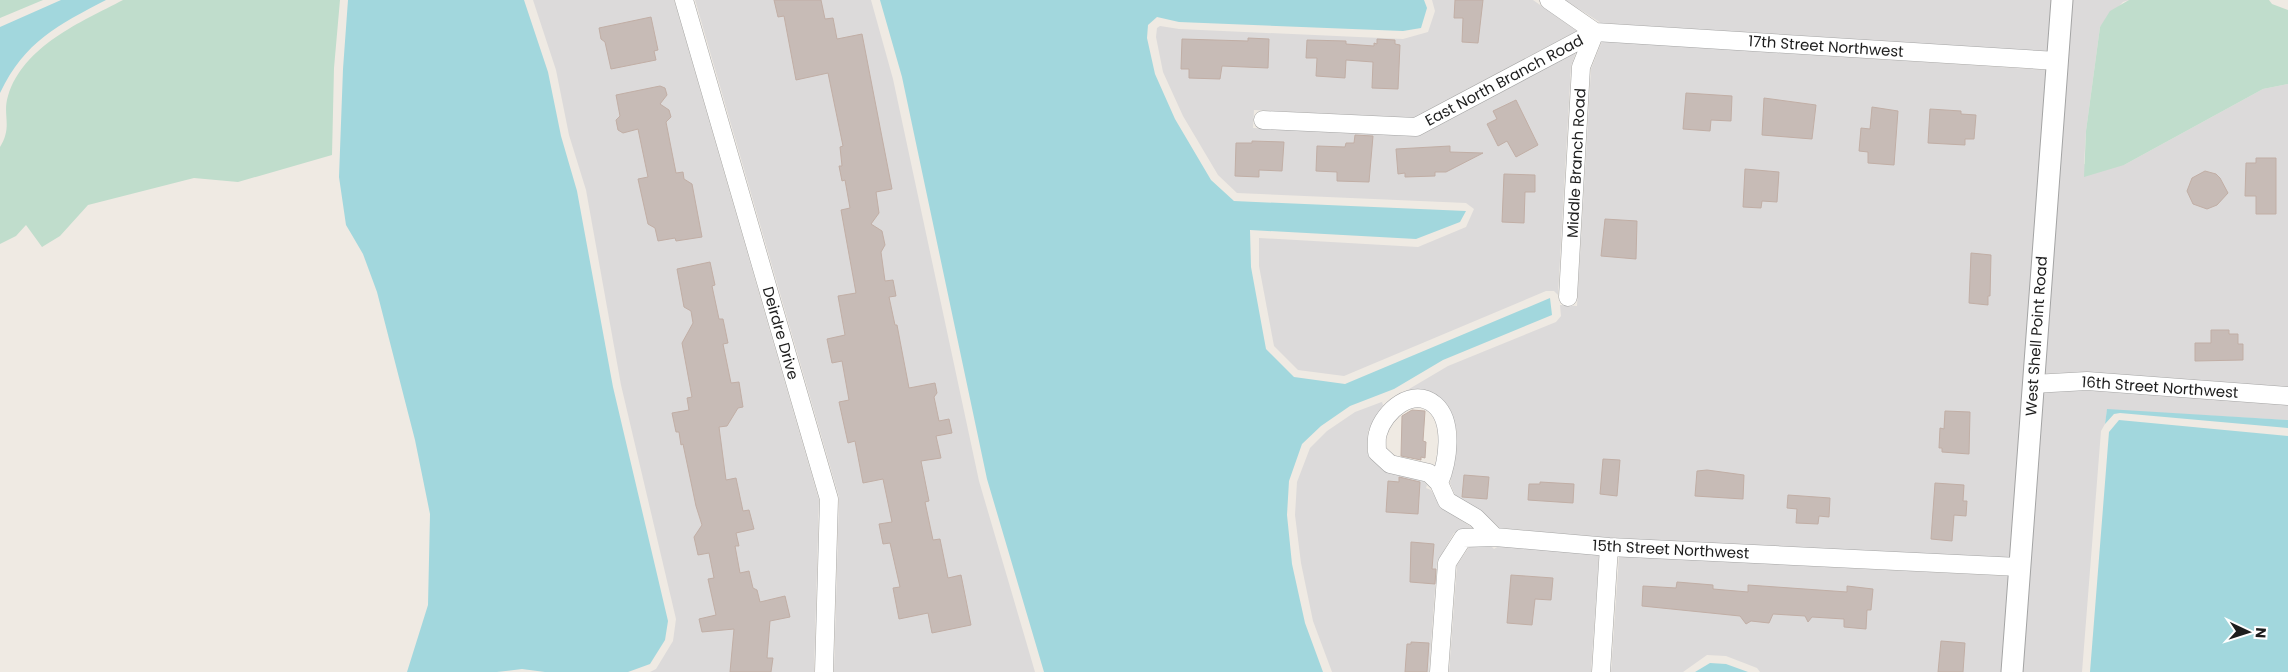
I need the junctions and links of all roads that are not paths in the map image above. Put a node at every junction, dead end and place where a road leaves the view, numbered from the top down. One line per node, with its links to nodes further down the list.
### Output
1 (684, 0): 14 (street, Deirdre Drive)
2 (1549, 0): 4 (street)
3 (2062, 0): 5 (street, West Shell Point Road)
4 (1595, 32): 5 (street, 17th Street Northwest); 6 (street, East North Branch Road); 7 (street, Middle Branch Road)
5 (2057, 61): 8 (street, West Shell Point Road)
6 (1263, 120)
7 (1568, 297)
8 (2032, 384): 9 (street, 16th Street Northwest); 13 (street, West Shell Point Road)
9 (2288, 396)
10 (1439, 483): 10 (street); 11 (street)
11 (1495, 537): 12 (street, 15th Street Northwest); 15 (street, 15th Street Northwest)
12 (1609, 547): 13 (street, 15th Street Northwest); 16 (street)
13 (2019, 567): 17 (street, West Shell Point Road)
14 (824, 672)
15 (1440, 672)
16 (1601, 672)
17 (2012, 672)

